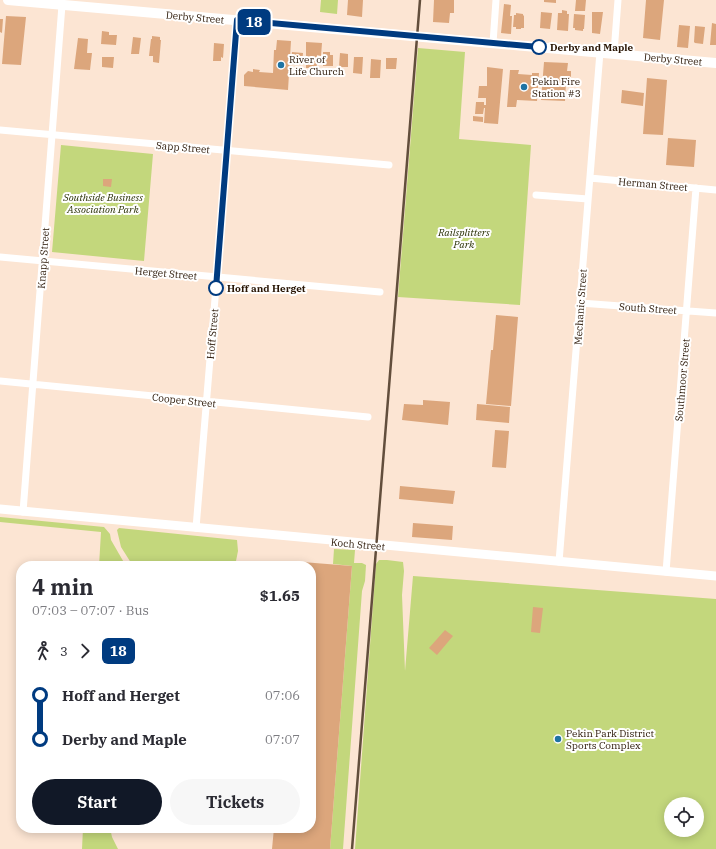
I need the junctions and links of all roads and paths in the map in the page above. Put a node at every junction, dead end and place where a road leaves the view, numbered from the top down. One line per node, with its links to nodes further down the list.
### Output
1 (8, 0): 5 (main road, Derby Street)
2 (496, 0): 7 (street)
3 (618, 0): 9 (street)
4 (86, 4): 5 (main road, Derby Street); 6 (main road, Derby Street)
5 (62, 5): 12 (street, Knapp Street)
6 (237, 20): 7 (main road, Derby Street); 13 (street, Hoff Street)
7 (493, 43): 8 (main road, Derby Street)
8 (600, 52): 9 (main road, Derby Street); 15 (street, Mechanic Street)
9 (614, 53): 10 (main road, Derby Street)
10 (716, 63)
11 (0, 130): 12 (street, Sapp Street)
12 (52, 135): 13 (street, Sapp Street); 21 (street, Knapp Street)
13 (227, 151): 14 (street, Sapp Street); 22 (street, Hoff Street)
14 (389, 165)
15 (590, 178): 16 (street, Herman Street); 19 (street, Mechanic Street)
16 (696, 188): 17 (street, Herman Street); 25 (street, Southmoor Street)
17 (716, 190)
18 (536, 195): 19 (street)
19 (588, 199): 24 (street, Mechanic Street)
20 (0, 257): 21 (street, Herget Street)
21 (43, 261): 22 (street, Herget Street); 28 (street, Knapp Street)
22 (217, 278): 23 (street, Herget Street); 29 (street, Hoff Street)
23 (380, 292)
24 (580, 303): 25 (street, South Street); 34 (street, Mechanic Street)
25 (687, 311): 26 (street, South Street); 35 (street, Southmoor Street)
26 (716, 313)
27 (0, 381): 28 (street, Cooper Street)
28 (33, 385): 29 (street, Cooper Street); 32 (street, Knapp Street)
29 (206, 402): 30 (street, Cooper Street); 33 (street, Hoff Street)
30 (368, 417)
31 (0, 509): 32 (street, Koch Street)
32 (23, 512): 33 (street, Koch Street)
33 (196, 528): 34 (street, Koch Street)
34 (559, 562): 35 (street, Koch Street)
35 (666, 572): 36 (street, Koch Street)
36 (716, 576)

